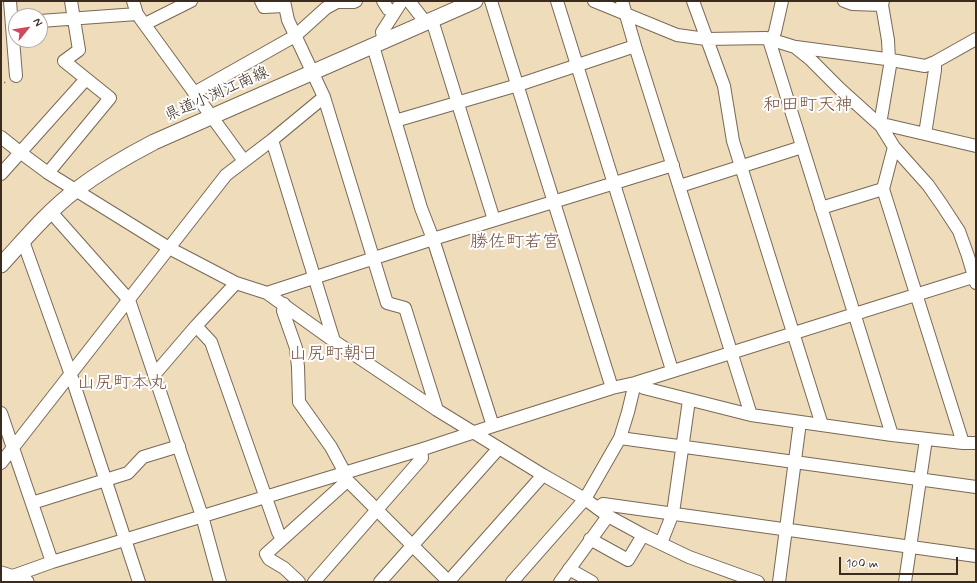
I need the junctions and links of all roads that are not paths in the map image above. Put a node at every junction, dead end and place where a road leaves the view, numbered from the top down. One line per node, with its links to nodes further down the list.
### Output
1 (71, 1): 21 (street)
2 (133, 1): 22 (street)
3 (191, 1): 22 (street)
4 (261, 1): 18 (street)
5 (356, 1): 25 (street)
6 (383, 1): 19 (street)
7 (402, 1): 19 (street)
8 (409, 1): 24 (street)
9 (475, 1): 24 (main road, 県道小渕江南線)
10 (491, 1): 39 (street)
11 (557, 1): 35 (street)
12 (594, 1): 20 (street)
13 (622, 1): 20 (street)
14 (693, 1): 27 (street)
15 (782, 1): 28 (street)
16 (844, 1): 17 (street)
17 (883, 3): 33 (street)
18 (284, 4): 25 (street)
19 (395, 12): 29 (street)
20 (626, 14): 27 (street); 30 (street)
21 (74, 19): 22 (street); 23 (street); 38 (street)
22 (141, 19): 40 (street)
23 (48, 21)
24 (429, 22): 29 (main road, 県道小渕江南線); 42 (street)
25 (295, 36): 36 (street); 40 (street)
26 (976, 38): 34 (street)
27 (708, 39): 28 (street); 55 (street)
28 (772, 39): 31 (street); 50 (street)
29 (379, 44): 36 (main road, 県道小渕江南線); 44 (street)
30 (635, 46): 35 (street); 54 (street)
31 (795, 47): 33 (street); 45 (street)
32 (13, 48): 37 (street)
33 (890, 60): 34 (street); 45 (street)
34 (935, 62): 46 (street)
35 (577, 65): 39 (street); 58 (street)
36 (313, 73): 41 (street); 43 (main road, 県道小渕江南線)
37 (16, 76)
38 (86, 79): 52 (street); 56 (street)
39 (518, 85): 42 (street); 62 (street)
40 (194, 93): 43 (street)
41 (324, 97): 48 (street); 69 (street)
42 (458, 103): 44 (street); 65 (street)
43 (212, 118): 53 (street); 61 (main road, 県道小渕江南線)
44 (394, 121): 66 (street)
45 (879, 123): 46 (street); 51 (street)
46 (925, 134): 49 (street)
47 (1, 137): 52 (street)
48 (272, 140): 53 (street); 71 (street)
49 (976, 146)
50 (802, 147): 55 (street); 63 (street)
51 (894, 147): 60 (street); 72 (street)
52 (21, 153): 56 (street); 57 (street)
53 (244, 161): 68 (street)
54 (673, 165): 58 (street); 59 (street)
55 (741, 166): 59 (street); 80 (street)
56 (48, 173): 61 (street)
57 (1, 174)
58 (613, 184): 62 (street); 83 (street)
59 (680, 186): 82 (street)
60 (882, 189): 63 (street); 75 (street)
61 (76, 190): 64 (main road, 県道小渕江南線); 68 (street)
62 (554, 202): 65 (street); 87 (street)
63 (821, 208): 78 (street)
64 (51, 212): 67 (main road, 県道小渕江南線); 76 (street)
65 (494, 220): 66 (street)
66 (433, 239): 69 (street); 94 (street)
67 (24, 241): 70 (main road, 県道小渕江南線); 84 (street)
68 (169, 248): 73 (street); 76 (street)
69 (375, 259): 71 (street); 89 (street)
70 (1, 265)
71 (314, 278): 74 (street); 81 (street)
72 (975, 278): 75 (street)
73 (236, 283): 74 (street); 79 (street)
74 (267, 292): 77 (street)
75 (917, 294): 78 (street); 100 (street)
76 (129, 300): 84 (street); 85 (street)
77 (284, 304): 81 (street); 109 (street)
78 (854, 314): 80 (street); 96 (street)
79 (196, 326): 85 (street); 113 (street)
80 (794, 333): 82 (street); 93 (street)
81 (334, 341): 89 (street)
82 (731, 352): 83 (street); 91 (street)
83 (672, 370): 86 (street)
84 (70, 375): 102 (street); 111 (street)
85 (154, 375): 101 (street)
86 (635, 383): 87 (street); 88 (street); 97 (street)
87 (612, 388): 94 (street)
88 (689, 400): 91 (street); 103 (street)
89 (437, 410): 95 (street)
90 (1, 413): 102 (street)
91 (751, 415): 92 (street)
92 (800, 422): 93 (street); 106 (street)
93 (822, 425): 96 (street)
94 (493, 426): 95 (street)
95 (475, 433): 104 (street); 105 (street)
96 (892, 435): 98 (street)
97 (620, 438): 103 (street); 114 (street)
98 (926, 439): 100 (street); 110 (street)
99 (976, 443): 100 (street)
100 (963, 444)
101 (179, 446): 111 (street); 119 (street)
102 (13, 447): 107 (street); 115 (street)
103 (683, 447): 106 (street); 118 (street)
104 (499, 448): 108 (street); 127 (street)
105 (421, 450): 109 (street); 117 (street)
106 (794, 462): 110 (street); 121 (street)
107 (1, 463)
108 (543, 475): 114 (street); 140 (street)
109 (344, 476): 113 (street); 117 (street); 123 (street)
110 (920, 479): 112 (street); 128 (street)
111 (105, 480): 115 (street); 125 (street)
112 (976, 487)
113 (266, 497): 119 (street); 123 (street)
114 (585, 499): 116 (street); 141 (street)
115 (32, 503): 130 (street)
116 (597, 508): 118 (street); 120 (street)
117 (376, 510): 127 (street); 138 (street)
118 (673, 513): 121 (street); 126 (street)
119 (202, 516): 125 (street); 136 (street)
120 (608, 516): 122 (street); 124 (street)
121 (785, 529): 128 (street); 144 (street)
122 (643, 535): 124 (street); 126 (street)
123 (282, 539): 137 (street)
124 (590, 539): 131 (street)
125 (125, 540): 130 (street); 135 (street)
126 (661, 543): 133 (street)
127 (412, 546): 139 (street); 140 (street)
128 (911, 547): 129 (street); 145 (street)
129 (976, 556)
130 (52, 562): 132 (street)
131 (569, 570): 142 (street); 143 (street)
132 (6, 575): 134 (main road)
133 (754, 581)
134 (26, 582)
135 (140, 582)
136 (220, 582)
137 (299, 582)
138 (314, 582)
139 (380, 582)
140 (449, 582)
141 (512, 582)
142 (560, 582)
143 (592, 582)
144 (779, 582)
145 (905, 582)

